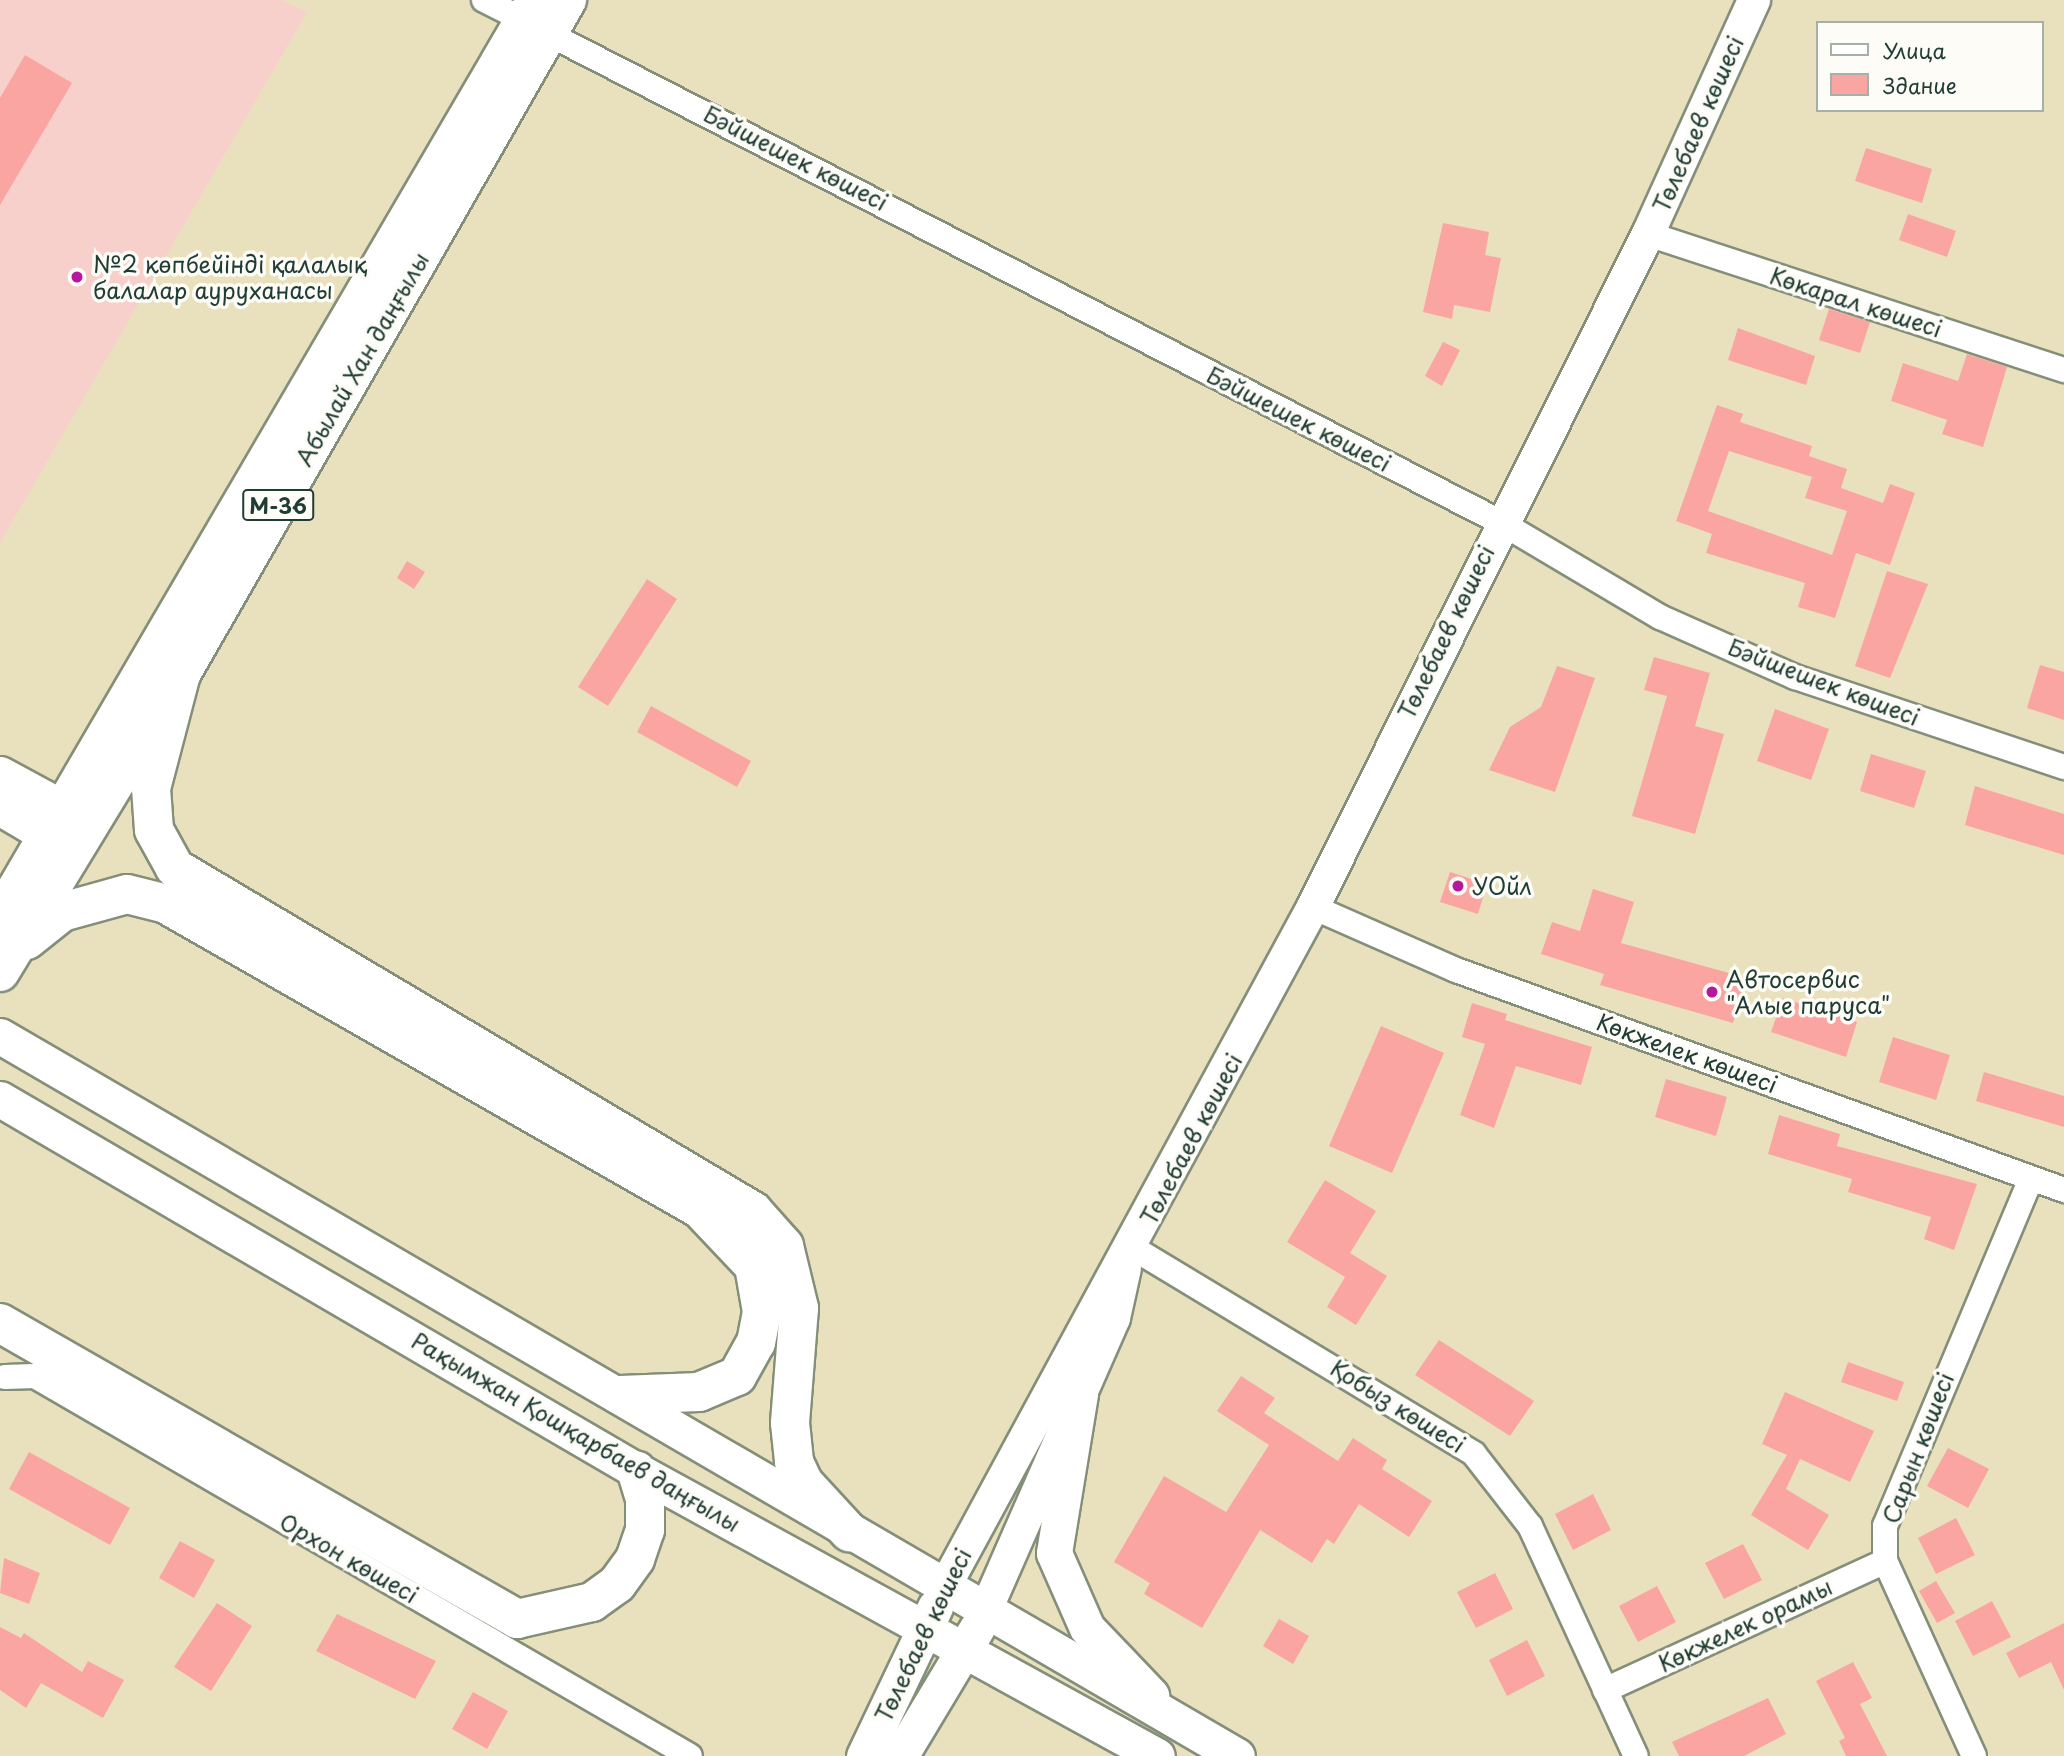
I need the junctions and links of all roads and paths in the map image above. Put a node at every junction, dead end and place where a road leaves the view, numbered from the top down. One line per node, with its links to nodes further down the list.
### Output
1 (484, 0): 4 (street, Бәйшешек көшесі)
2 (567, 0): 4 (main road, M-36)
3 (1754, 0): 5 (street, Төлебаев көшесі)
4 (536, 18): 7 (street, Бәйшешек көшесі); 8 (main road, Абылай Хан даңғылы / M-36); 12 (main road, Абылай Хан даңғылы / M-36)
5 (1648, 234): 6 (street, Көкарал көшесі); 7 (street, Төлебаев көшесі)
6 (2064, 370)
7 (1500, 522): 9 (street, Бәйшешек көшесі); 13 (street, Төлебаев көшесі)
8 (181, 674): 15 (main road, Абылай Хан даңғылы / M-36); 26 (main road)
9 (2064, 767)
10 (0, 776): 12 (main road)
11 (0, 806): 12 (main road)
12 (56, 823): 14 (main road, Абылай Хан даңғылы / M-36)
13 (1313, 907): 18 (street, Көкжелек көшесі); 20 (street, Төлебаев көшесі)
14 (0, 917)
15 (0, 972): 24 (main road)
16 (0, 1036): 24 (main road)
17 (0, 1099): 25 (main road, Рақымжан Қошқарбаев даңғылы)
18 (2031, 1178): 19 (street, Көкжелек көшесі); 27 (street, Сарын көшесі)
19 (2064, 1190)
20 (1130, 1254): 23 (street, Төлебаев көшесі); 28 (street, Төлебаев көшесі); 32 (street, Қобыз көшесі)
21 (0, 1323): 25 (main road)
22 (5, 1377): 35 (street, Орхон көшесі)
23 (1080, 1394): 29 (street, Төлебаев көшесі); 33 (main road)
24 (620, 1395): 26 (main road)
25 (636, 1470): 30 (main road, Рақымжан Қошқарбаев даңғылы)
26 (849, 1532): 28 (main road)
27 (1885, 1561): 32 (street, Көкжелек орамы); 40 (street)
28 (944, 1588): 29 (main road); 30 (main road, Төлебаев көшесі)
29 (985, 1612): 31 (main road, Төлебаев көшесі); 33 (main road)
30 (926, 1627): 31 (main road, Рақымжан Қошқарбаев даңғылы); 36 (main road, Төлебаев көшесі)
31 (967, 1648): 37 (main road, Төлебаев көшесі); 38 (main road, Рақымжан Қошқарбаев даңғылы)
32 (1605, 1690): 39 (street, Қобыз көшесі)
33 (1175, 1720): 34 (main road)
34 (1237, 1754)
35 (690, 1756)
36 (864, 1756)
37 (900, 1756)
38 (1157, 1756)
39 (1636, 1756)
40 (1974, 1756)

